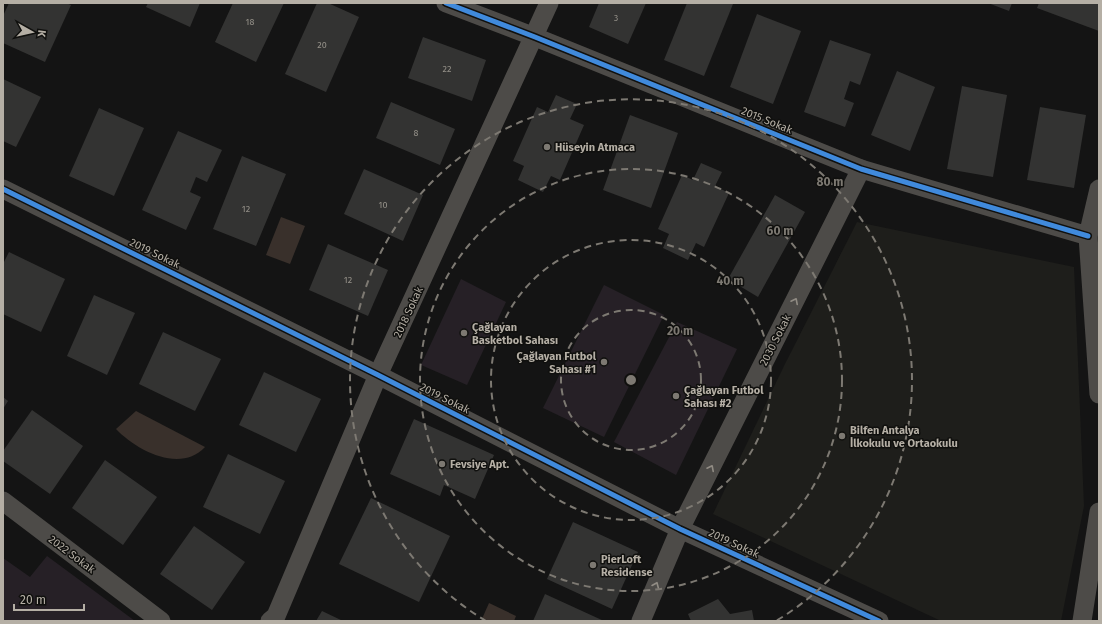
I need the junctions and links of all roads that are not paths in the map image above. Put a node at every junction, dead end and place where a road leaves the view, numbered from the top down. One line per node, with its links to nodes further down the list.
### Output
1 (446, 3): 3 (street, 2015 Sokak)
2 (549, 3): 3 (street, 2018 Sokak)
3 (534, 37): 4 (street, 2015 Sokak); 8 (street, 2018 Sokak)
4 (861, 169): 7 (street, 2015 Sokak); 12 (street, 2030 Sokak, one-way to 4)
5 (3, 189): 8 (street, 2019 Sokak)
6 (1099, 189): 7 (street)
7 (1088, 236): 9 (street)
8 (378, 375): 12 (street, 2019 Sokak); 14 (street, 2018 Sokak)
9 (1099, 394)
10 (3, 501): 13 (street, 2022 Sokak)
11 (1099, 512): 17 (street)
12 (680, 529): 15 (street, 2030 Sokak, one-way to 12); 16 (street, 2019 Sokak)
13 (161, 621)
14 (270, 621)
15 (641, 621)
16 (879, 621)
17 (1082, 621)

